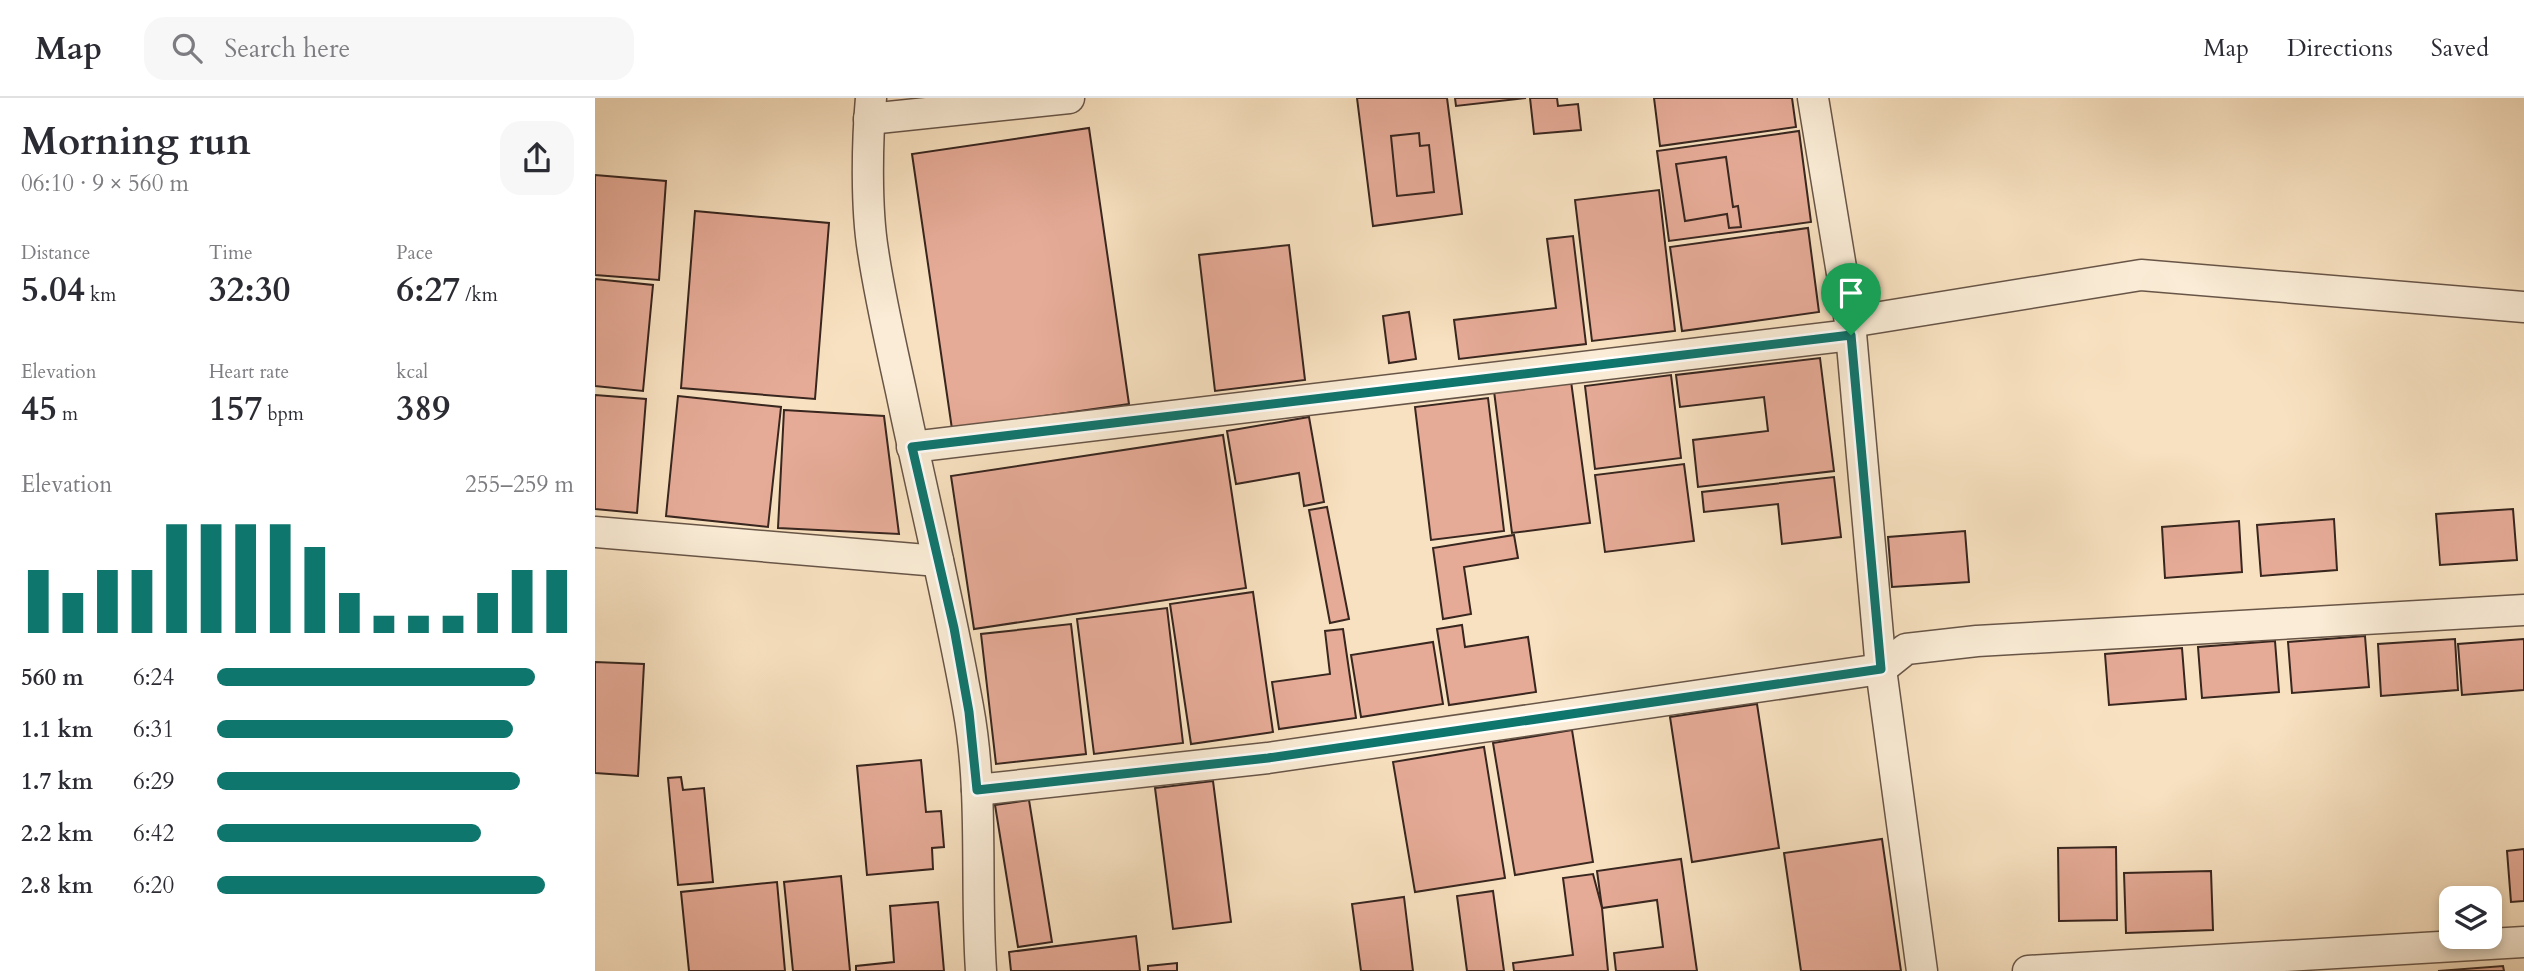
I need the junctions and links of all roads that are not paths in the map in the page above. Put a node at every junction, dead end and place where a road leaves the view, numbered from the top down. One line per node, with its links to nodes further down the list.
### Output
1 (1069, 98): 3 (street)
2 (1812, 98): 5 (street)
3 (870, 109): 6 (street)
4 (2524, 307): 5 (street)
5 (1850, 328): 6 (street); 10 (street)
6 (912, 447): 8 (street)
7 (595, 532): 8 (street)
8 (938, 561): 11 (street)
9 (2524, 610): 10 (street)
10 (1881, 669): 11 (street); 14 (street)
11 (977, 790): 13 (street)
12 (2524, 942): 15 (street)
13 (981, 971)
14 (1922, 971)
15 (2028, 971)

